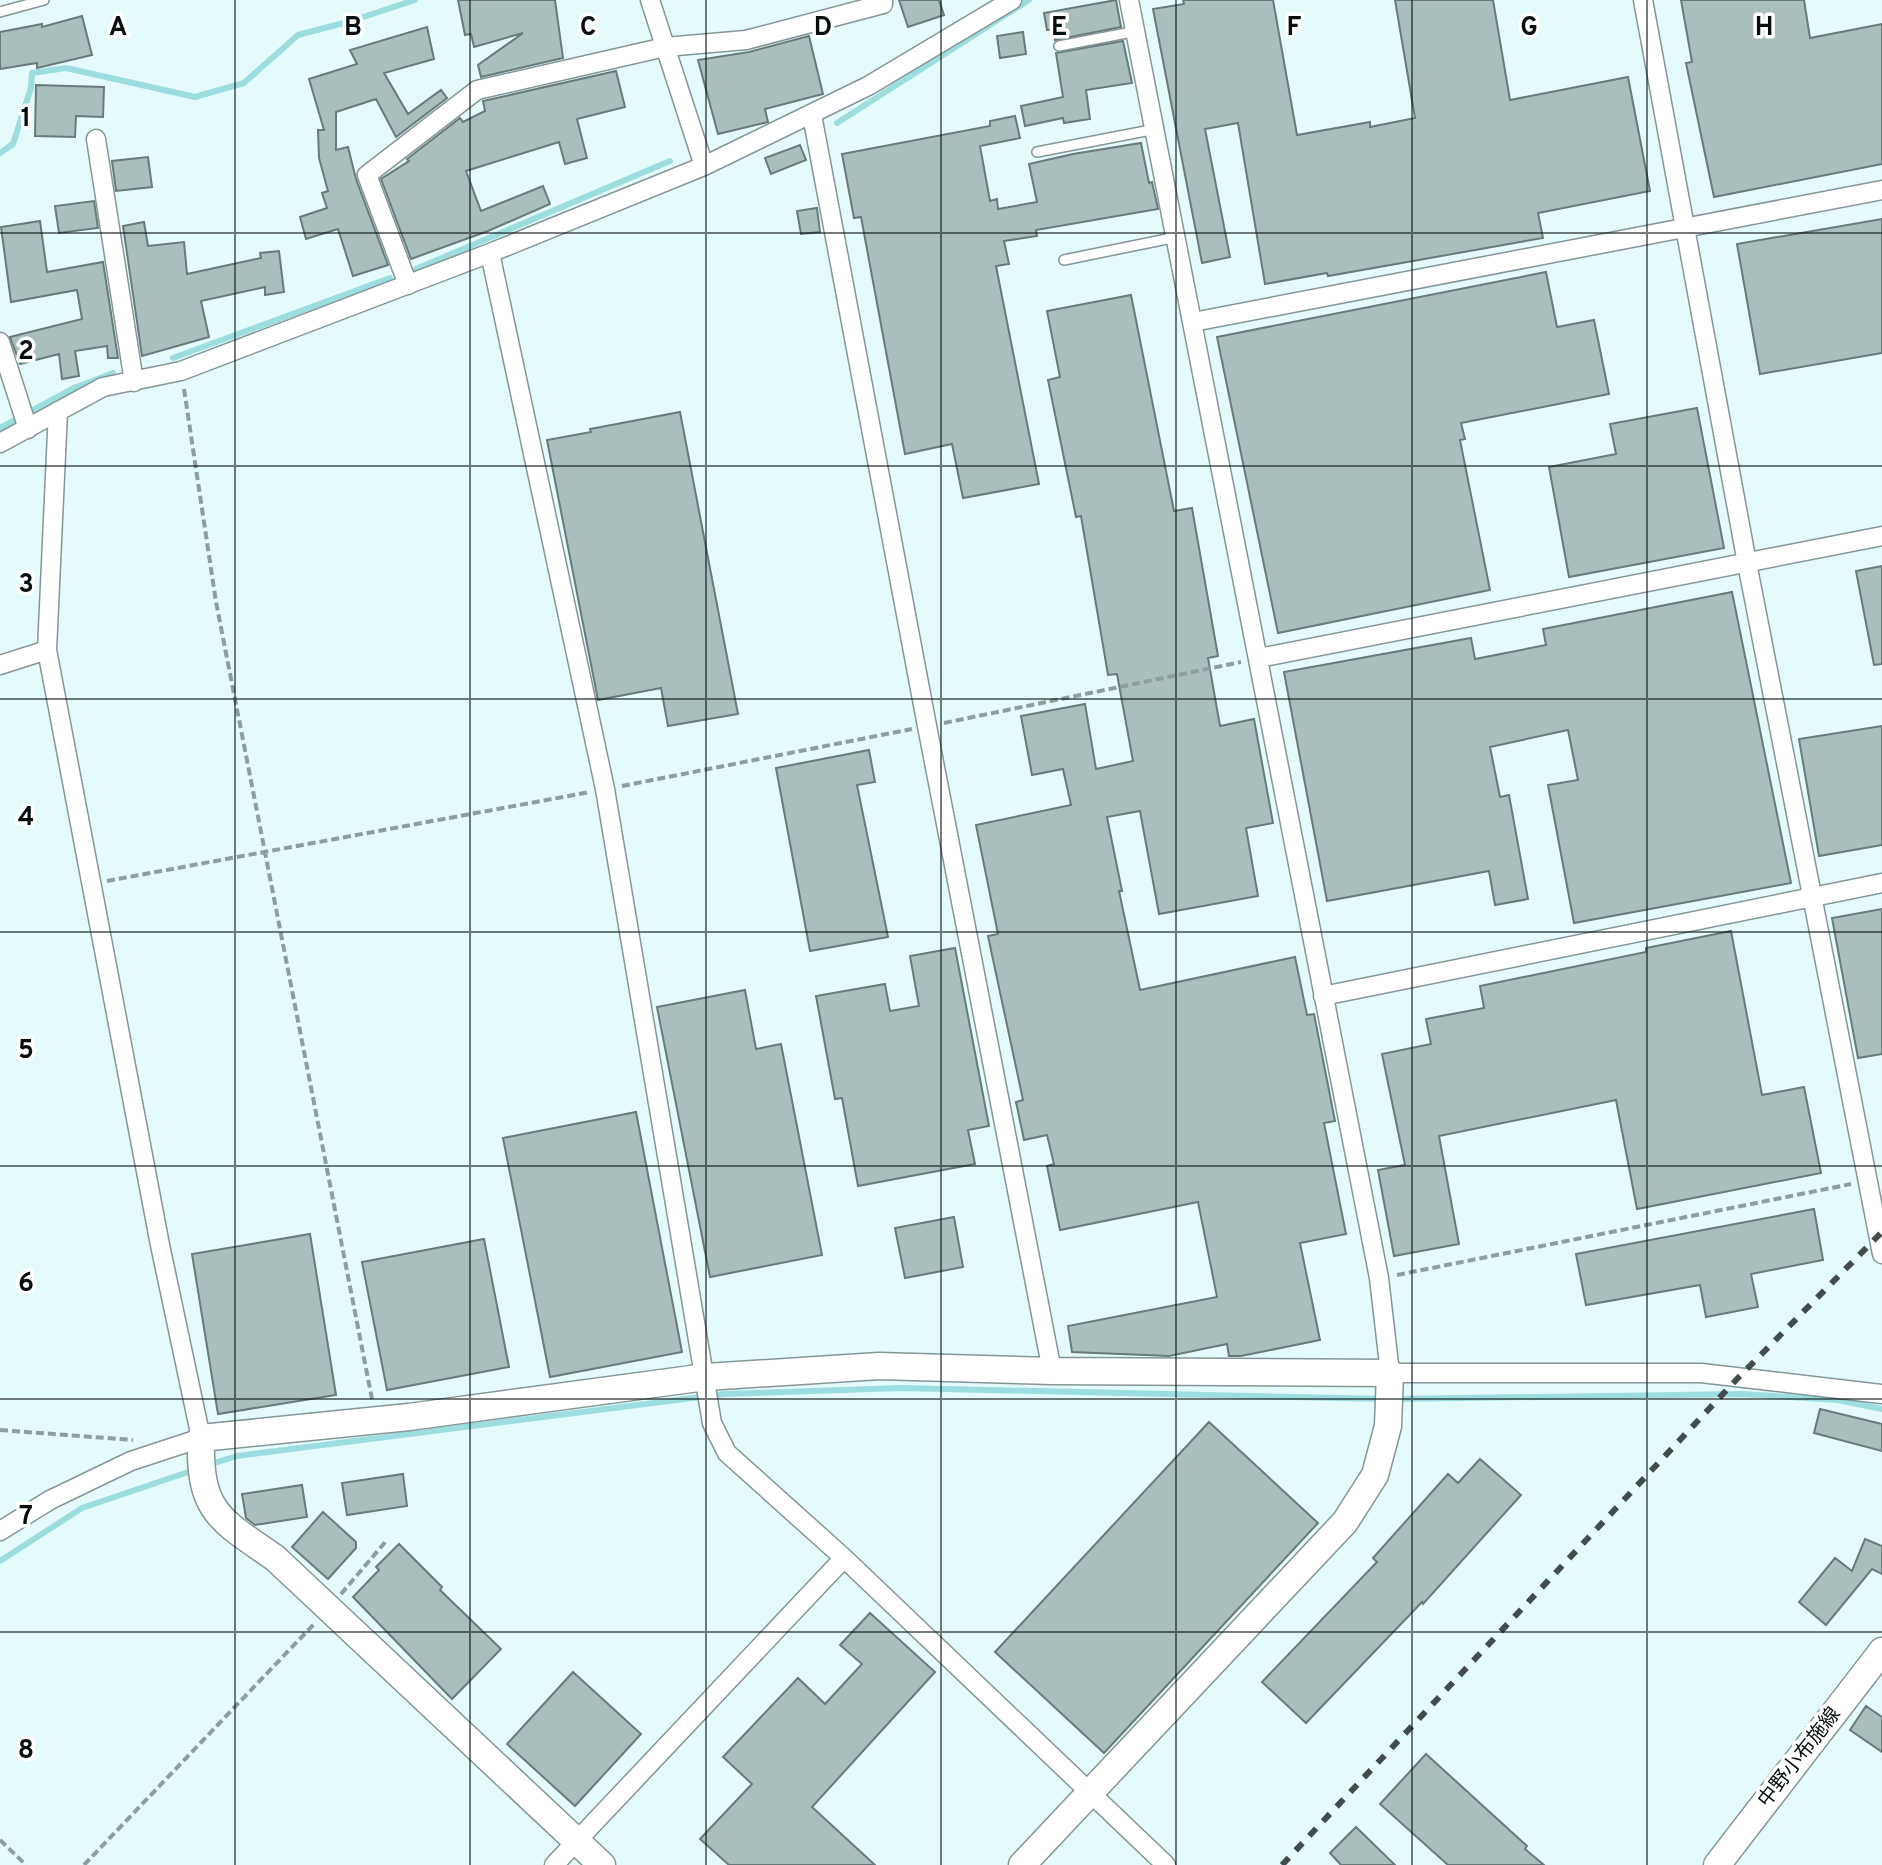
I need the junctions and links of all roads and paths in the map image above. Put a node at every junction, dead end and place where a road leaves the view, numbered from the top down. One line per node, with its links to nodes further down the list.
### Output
1 (44, 0): 7 (lane)
2 (650, 0): 11 (street)
3 (883, 0): 11 (street)
4 (1012, 0): 12 (street)
5 (1129, 0): 9 (street)
6 (1643, 0): 18 (street)
7 (16, 3): 8 (lane)
8 (0, 12)
9 (1137, 31): 10 (lane); 13 (street)
10 (1059, 46)
11 (665, 47): 16 (street); 22 (street)
12 (812, 115): 16 (street); 44 (street)
13 (1156, 129): 15 (lane); 19 (street)
14 (96, 139): 26 (street)
15 (1037, 152)
16 (704, 166): 20 (street)
17 (1882, 190): 18 (street)
18 (1685, 227): 23 (street); 31 (street)
19 (1177, 237): 21 (lane); 23 (street)
20 (490, 253): 22 (street); 35 (street)
21 (1064, 260)
22 (408, 285): 25 (street)
23 (1193, 322): 33 (street)
24 (0, 342): 28 (street)
25 (181, 371): 26 (street); 36 (path)
26 (134, 382): 27 (street)
27 (58, 411): 28 (street); 32 (street)
28 (28, 429): 29 (street)
29 (0, 443)
30 (1882, 536): 31 (street)
31 (1747, 563): 33 (street); 39 (street)
32 (47, 650): 34 (street); 38 (street)
33 (1259, 658): 40 (street)
34 (0, 665)
35 (605, 789): 36 (path); 46 (street)
36 (264, 852): 38 (path); 48 (path)
37 (1882, 883): 39 (street)
38 (92, 884): 51 (street)
39 (1811, 896): 40 (street); 41 (street)
40 (1323, 996): 43 (street)
41 (1868, 1181): 42 (street); 43 (path)
42 (1882, 1254)
43 (1379, 1278): 45 (street)
44 (1052, 1371): 45 (street); 46 (street)
45 (1390, 1373): 47 (street); 57 (street)
46 (706, 1377): 48 (street); 54 (street)
47 (1882, 1394)
48 (376, 1421): 51 (street)
49 (0, 1430): 50 (path)
50 (145, 1440)
51 (202, 1462): 52 (street); 55 (street)
52 (0, 1531)
53 (387, 1540): 55 (path)
54 (844, 1558): 57 (street); 59 (street)
55 (329, 1608): 59 (street); 61 (path)
56 (1882, 1651): 66 (street, 中野小布施線)
57 (1091, 1794): 64 (street); 65 (street)
58 (0, 1840): 60 (path)
59 (577, 1841): 62 (street); 63 (street)
60 (26, 1865)
61 (84, 1865)
62 (554, 1865)
63 (602, 1865)
64 (1022, 1865)
65 (1166, 1865)
66 (1717, 1865)

